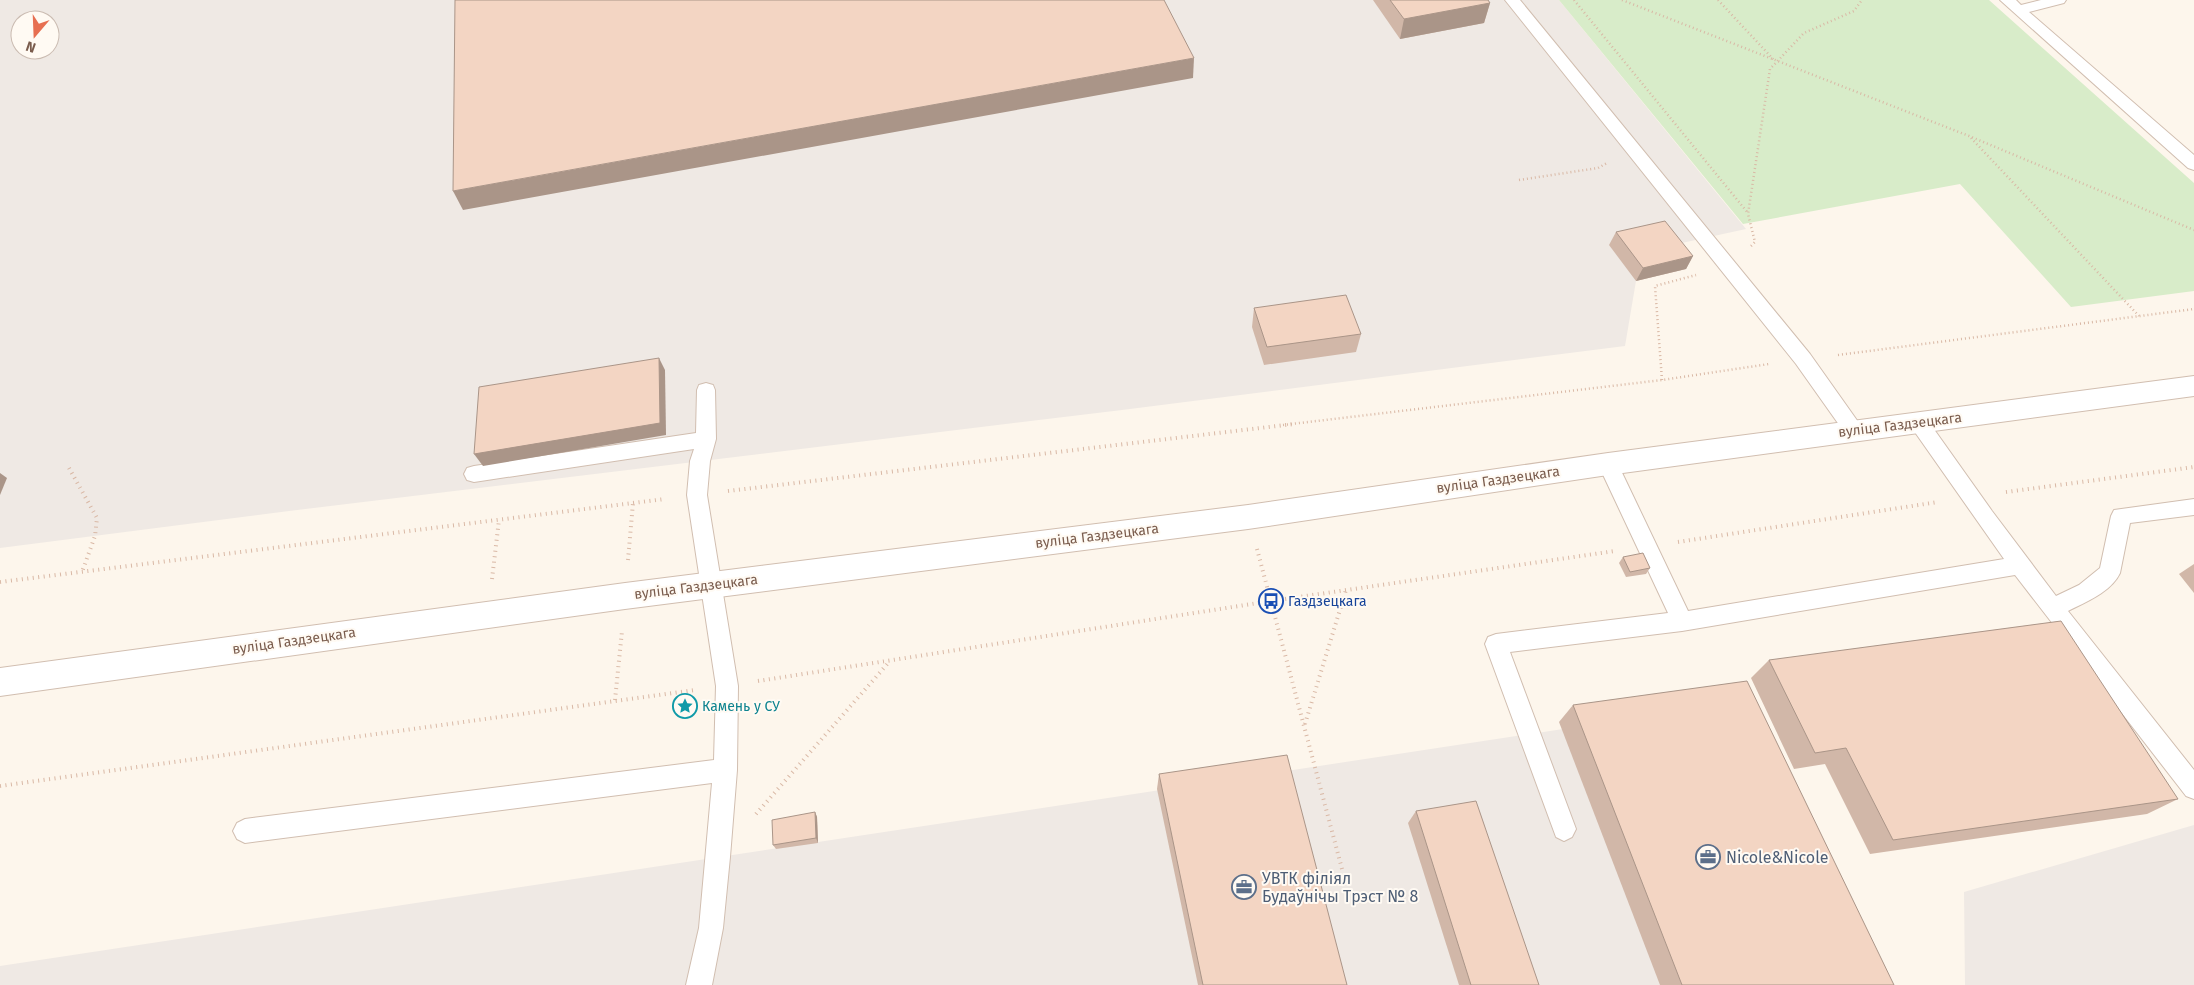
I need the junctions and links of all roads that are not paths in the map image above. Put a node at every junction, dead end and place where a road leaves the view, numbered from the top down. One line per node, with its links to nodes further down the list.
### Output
1 (1512, 0): 8 (lane)
2 (2059, 0): 3 (lane)
3 (2013, 5): 4 (lane)
4 (2194, 164)
5 (2194, 386): 7 (street, вуліца Газдзецкага)
6 (706, 390): 9 (lane)
7 (1919, 423): 8 (street, вуліца Газдзецкага); 13 (lane)
8 (1854, 431): 10 (street, вуліца Газдзецкага)
9 (706, 439): 11 (lane); 14 (lane)
10 (1608, 464): 14 (street, вуліца Газдзецкага); 16 (lane)
11 (474, 474)
12 (2194, 507): 15 (lane)
13 (2019, 565): 15 (lane); 16 (lane)
14 (711, 585): 17 (street, вуліца Газдзецкага); 18 (lane)
15 (2053, 608): 19 (lane)
16 (1682, 621): 20 (lane)
17 (0, 682)
18 (725, 770): 21 (lane); 22 (lane)
19 (2194, 788)
20 (1564, 829)
21 (245, 831)
22 (698, 985)

